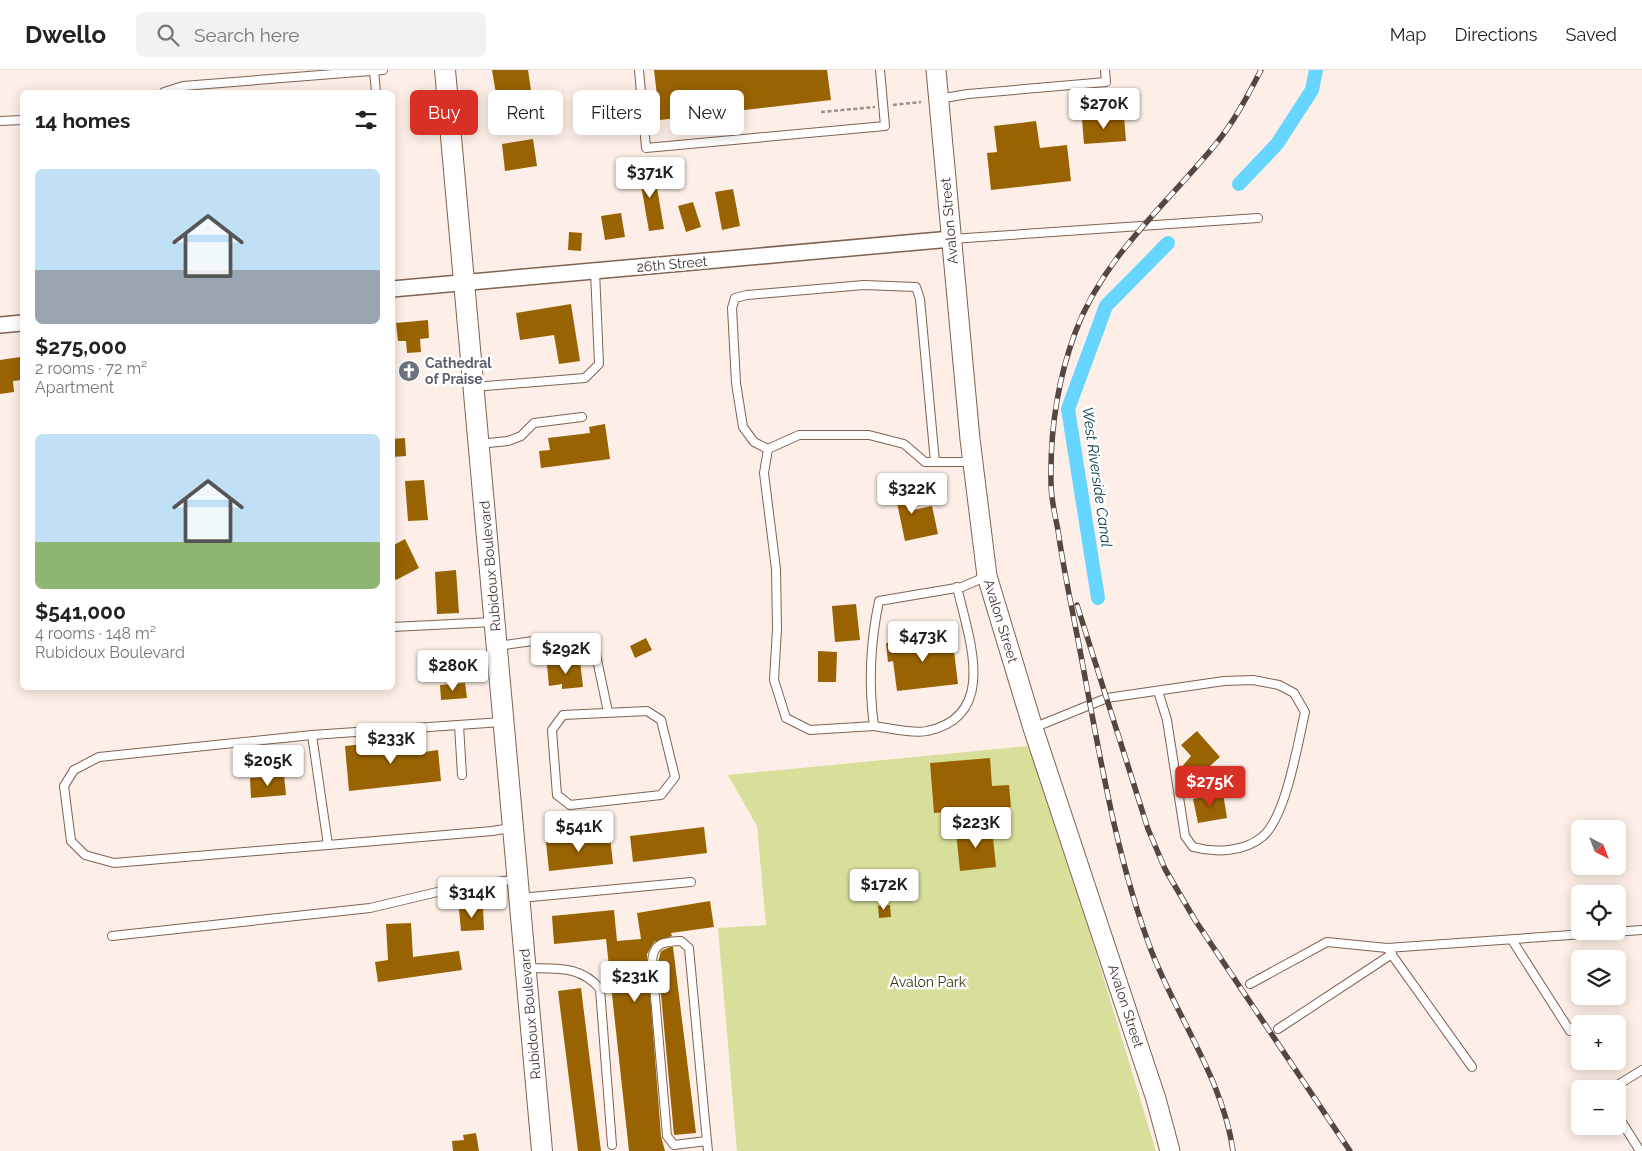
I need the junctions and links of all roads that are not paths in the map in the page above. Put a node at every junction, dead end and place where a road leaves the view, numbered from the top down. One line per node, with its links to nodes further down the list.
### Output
1 (383, 70): 7 (lane)
2 (445, 70): 16 (main road, Rubidoux Boulevard)
3 (639, 70): 4 (lane)
4 (880, 70)
5 (936, 70): 10 (street, Avalon Street)
6 (1105, 70): 10 (lane)
7 (374, 71): 8 (lane); 9 (lane)
8 (170, 90)
9 (376, 90)
10 (930, 101): 14 (street, Avalon Street)
11 (20, 120): 12 (lane)
12 (0, 121)
13 (1258, 218): 14 (lane)
14 (951, 239): 15 (street, 26th Street); 25 (street, Avalon Street)
15 (595, 271): 16 (street, 26th Street); 20 (lane)
16 (465, 282): 17 (street, 26th Street); 20 (main road, Rubidoux Boulevard)
17 (395, 289)
18 (20, 323): 19 (street)
19 (0, 324)
20 (474, 387): 22 (main road, Rubidoux Boulevard)
21 (582, 417): 22 (lane)
22 (479, 444): 28 (main road, Rubidoux Boulevard)
23 (768, 450): 24 (lane); 24 (lane); 35 (lane)
24 (935, 462): 25 (lane)
25 (973, 462): 26 (street, Avalon Street)
26 (987, 576): 27 (lane); 36 (street, Avalon Street)
27 (957, 588): 35 (lane); 35 (lane)
28 (495, 622): 29 (lane); 30 (main road, Rubidoux Boulevard)
29 (395, 627)
30 (497, 646): 32 (lane); 33 (main road, Rubidoux Boulevard)
31 (1158, 691): 31 (lane); 36 (lane)
32 (608, 712): 32 (lane)
33 (504, 722): 34 (lane); 39 (main road, Rubidoux Boulevard)
34 (459, 725): 37 (lane); 38 (lane)
35 (874, 726)
36 (1033, 728): 60 (street, Avalon Street)
37 (312, 735): 40 (lane); 40 (lane)
38 (462, 775)
39 (513, 827): 40 (lane); 42 (main road, Rubidoux Boulevard)
40 (328, 845)
41 (691, 882): 42 (lane)
42 (519, 888): 44 (lane); 47 (main road, Rubidoux Boulevard)
43 (1642, 930): 45 (lane)
44 (112, 936)
45 (1512, 940): 46 (lane); 50 (lane)
46 (1390, 951): 48 (lane); 49 (lane); 51 (lane)
47 (526, 968): 56 (lane); 58 (main road, Rubidoux Boulevard)
48 (1250, 984)
49 (1278, 1029)
50 (1570, 1031)
51 (1472, 1067)
52 (1642, 1070): 53 (lane)
53 (1626, 1080)
54 (1626, 1127): 57 (lane)
55 (707, 1141): 55 (lane); 59 (lane)
56 (612, 1145)
57 (1639, 1146)
58 (542, 1151)
59 (708, 1151)
60 (1170, 1151)

